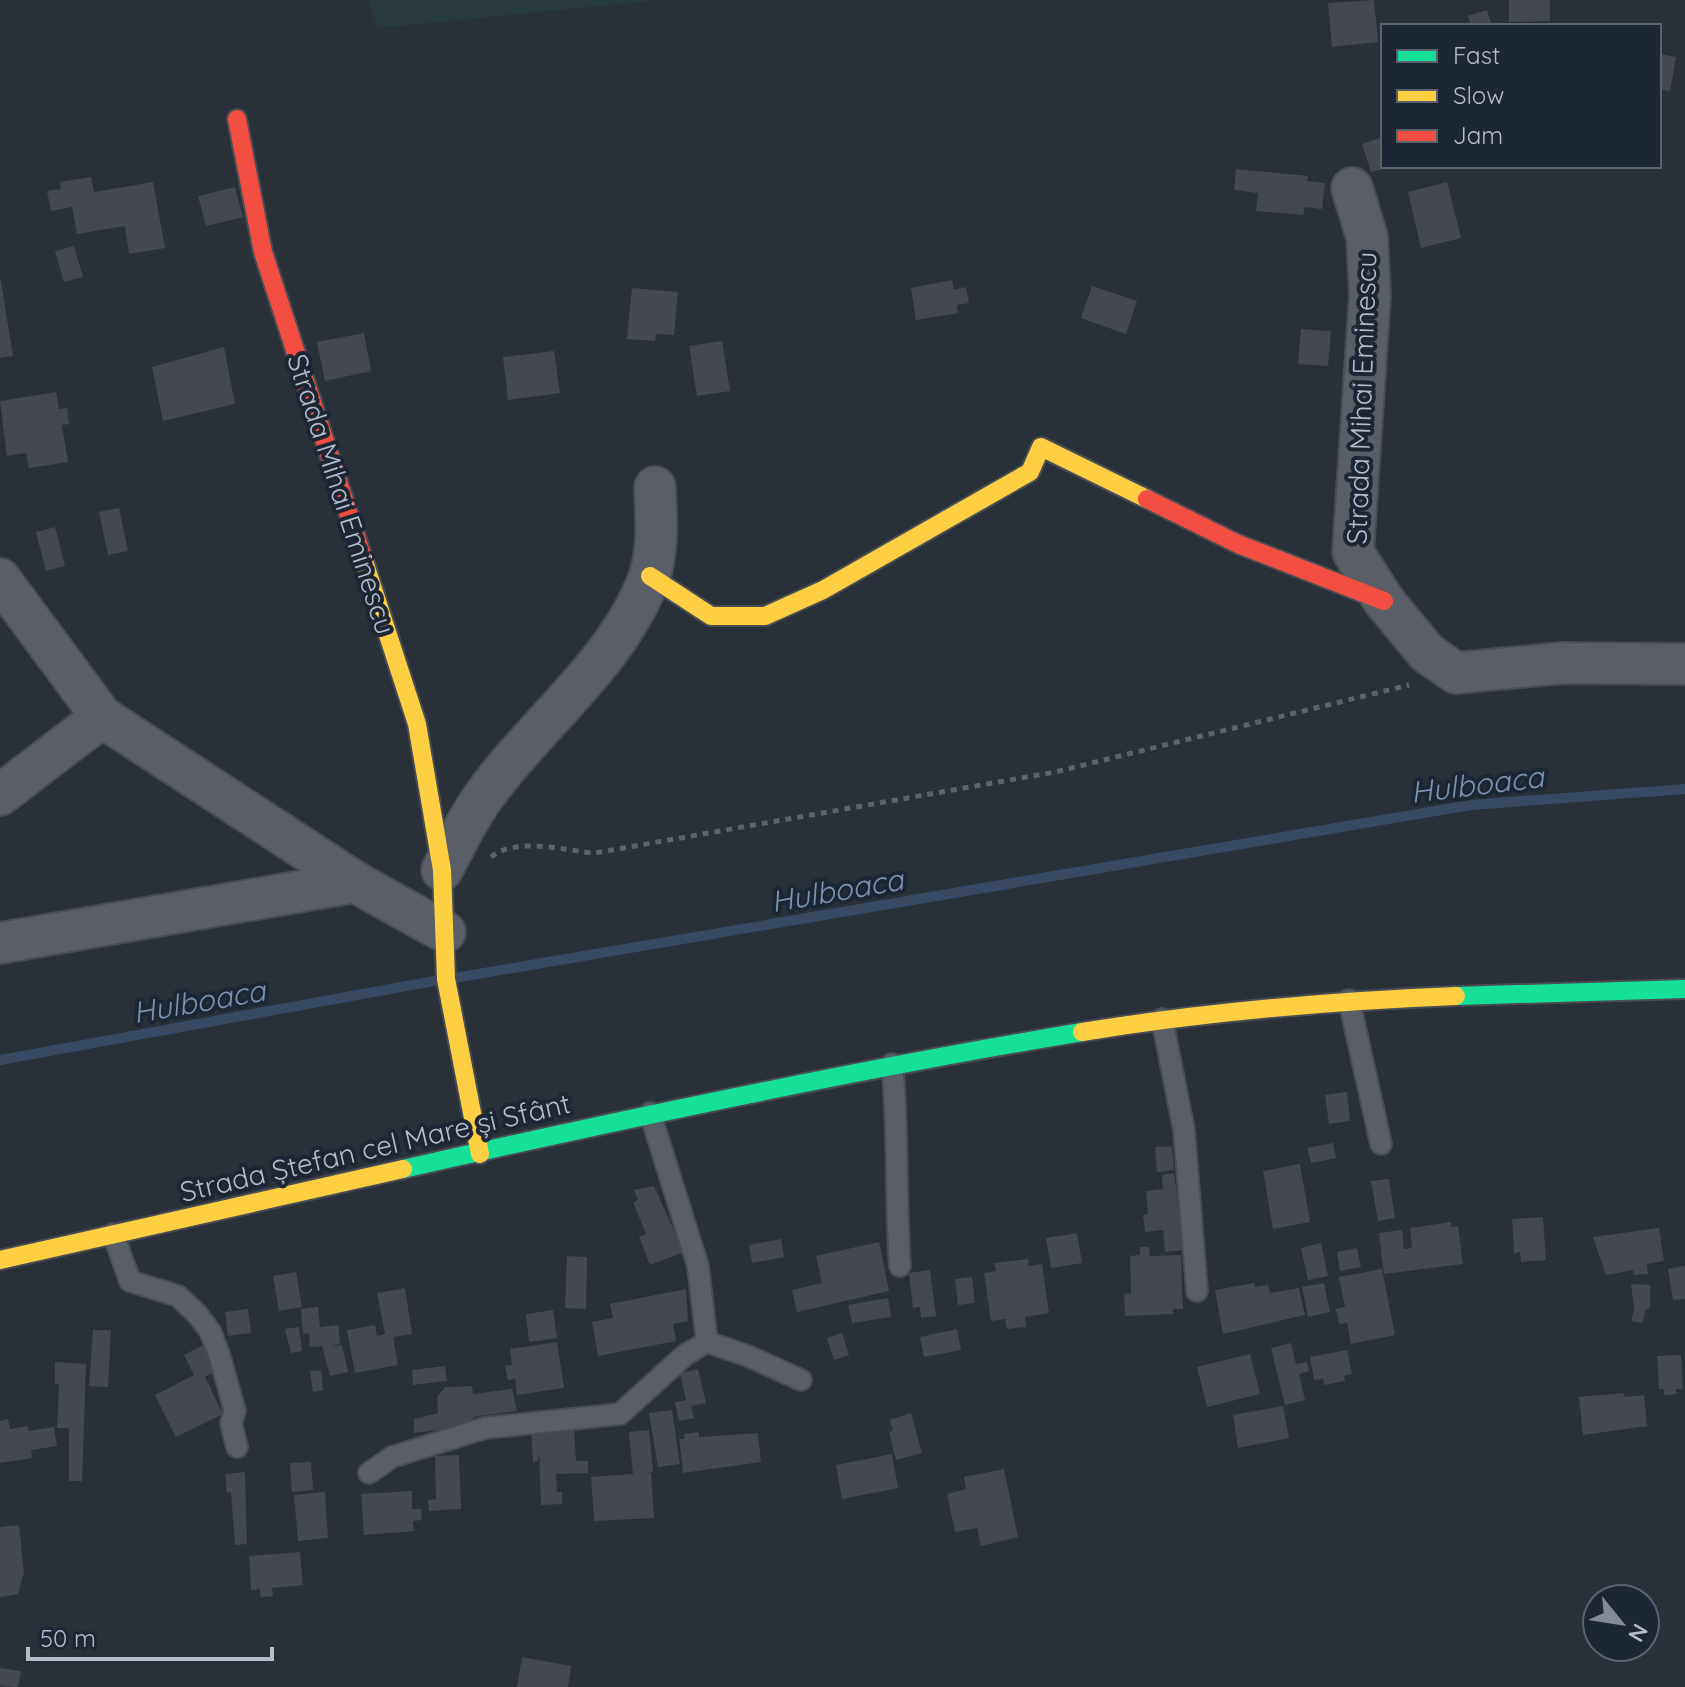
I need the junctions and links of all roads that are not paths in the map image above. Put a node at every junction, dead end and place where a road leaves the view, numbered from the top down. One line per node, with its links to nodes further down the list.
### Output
1 (237, 119): 10 (street, Strada Mihai Eminescu)
2 (1352, 188): 6 (street, Strada Mihai Eminescu)
3 (655, 487): 4 (street)
4 (650, 576): 6 (street, Strada Mihai Eminescu); 10 (street)
5 (0, 579): 8 (street)
6 (1384, 601): 7 (street, Strada Mihai Eminescu)
7 (1685, 664)
8 (102, 717): 9 (street); 11 (street)
9 (0, 795)
10 (442, 870): 12 (street, Strada Mihai Eminescu)
11 (355, 882): 12 (street); 13 (street)
12 (445, 932): 20 (street, Strada Mihai Eminescu)
13 (0, 943)
14 (1685, 989): 15 (street, Strada Ștefan cel Mare și Sfânt)
15 (1349, 1000): 16 (street, Strada Ștefan cel Mare și Sfânt); 19 (lane)
16 (1162, 1019): 17 (street, Strada Ștefan cel Mare și Sfânt); 24 (lane)
17 (892, 1064): 18 (street, Strada Ștefan cel Mare și Sfânt); 23 (lane)
18 (650, 1113): 20 (street, Strada Ștefan cel Mare și Sfânt); 25 (lane)
19 (1381, 1144)
20 (480, 1154): 21 (street, Strada Ștefan cel Mare și Sfânt)
21 (113, 1234): 22 (street, Strada Ștefan cel Mare și Sfânt); 27 (lane)
22 (0, 1260)
23 (900, 1266)
24 (1197, 1291)
25 (707, 1342): 26 (lane); 28 (lane)
26 (801, 1380)
27 (237, 1447)
28 (369, 1473)

